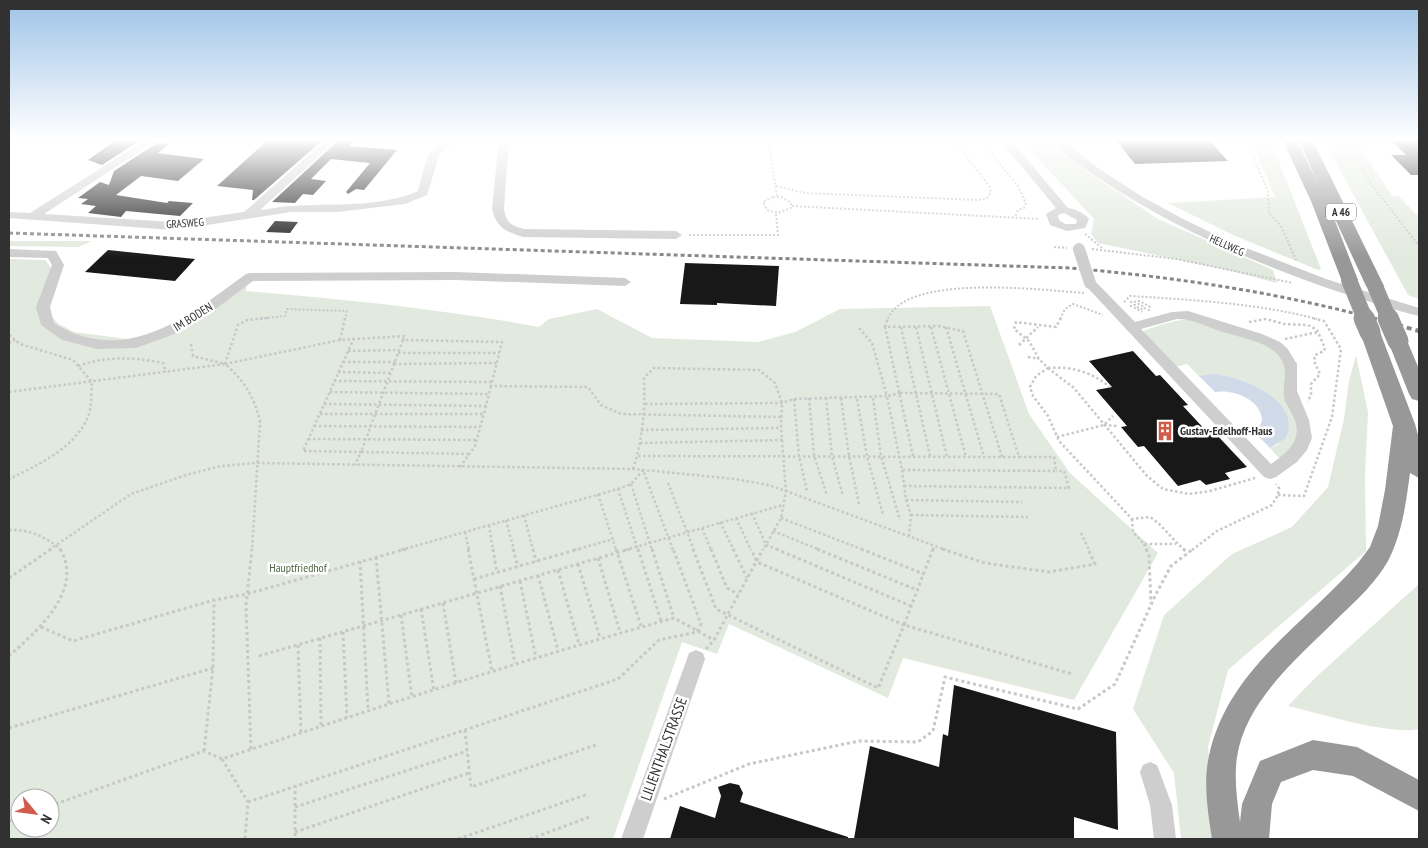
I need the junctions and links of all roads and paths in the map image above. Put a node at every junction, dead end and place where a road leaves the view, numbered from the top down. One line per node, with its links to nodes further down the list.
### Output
1 (92, 179): 20 (street)
2 (289, 179): 21 (street)
3 (427, 179): 21 (street, GRASWEG)
4 (500, 179): 25 (street)
5 (775, 179): 14 (path)
6 (983, 179): 14 (path)
7 (1012, 179): 22 (path)
8 (1037, 179): 17 (street)
9 (1104, 179): 30 (street, HELLWEG)
10 (1263, 179): 30 (path)
11 (1308, 179): 106 (highway, A 46, bridge)
12 (1324, 179): 87 (highway, A 46, bridge)
13 (1368, 179): 27 (path)
14 (776, 186): 15 (path)
15 (778, 196): 16 (path); 18 (path)
16 (792, 206): 18 (path); 22 (path)
17 (1064, 210): 23 (street); 24 (street)
18 (776, 213): 25 (path)
19 (9, 215): 20 (street, GRASWEG)
20 (34, 215): 21 (street, GRASWEG)
21 (247, 216)
22 (1015, 218): 23 (path)
23 (1052, 219): 24 (street)
24 (1070, 228): 28 (street)
25 (676, 235)
26 (1066, 241): 28 (path)
27 (1419, 246)
28 (1074, 248): 31 (path); 33 (street, bridge)
29 (9, 253): 32 (street, IM BODEN)
30 (1299, 274): 36 (street, HELLWEG)
31 (1261, 276)
32 (625, 282)
33 (1090, 283): 35 (street); 38 (path)
34 (1137, 307): 37 (path)
35 (1115, 310): 43 (path); 44 (street); 157 (path)
36 (1419, 312)
37 (1151, 314)
38 (885, 327): 39 (path); 80 (path)
39 (901, 327): 40 (path); 81 (path)
40 (916, 327): 41 (path); 82 (path)
41 (931, 327): 42 (path); 86 (path)
42 (946, 327): 83 (path); 84 (path)
43 (1038, 327): 52 (path); 52 (path)
44 (1133, 327): 53 (street); 146 (street)
45 (858, 328): 88 (path)
46 (1318, 332): 53 (path)
47 (9, 335): 49 (path)
48 (354, 338): 50 (path); 51 (path); 57 (path)
49 (14, 340): 54 (path); 66 (path)
50 (340, 340): 65 (path); 65 (path)
51 (403, 340): 58 (path); 59 (path)
52 (1027, 340): 56 (path); 61 (path)
53 (1266, 342): 146 (street)
54 (9, 343)
55 (191, 344): 65 (path)
56 (1019, 345)
57 (348, 351): 58 (path); 62 (path)
58 (399, 351): 59 (path); 63 (path)
59 (499, 353): 64 (path)
60 (1028, 358): 61 (path)
61 (1039, 359): 67 (path)
62 (343, 362): 63 (path); 69 (path)
63 (394, 363): 64 (path); 70 (path)
64 (497, 363): 74 (path)
65 (225, 364): 68 (path); 138 (path)
66 (78, 366): 68 (path); 72 (path)
67 (1048, 368): 76 (path); 107 (path); 114 (path)
68 (166, 372): 72 (path)
69 (338, 372): 70 (path); 71 (path)
70 (391, 373): 73 (path)
71 (334, 381): 73 (path); 78 (path)
72 (92, 382): 77 (path); 147 (path)
73 (387, 382): 74 (path); 79 (path)
74 (492, 382): 75 (path)
75 (491, 386): 85 (path); 103 (path)
76 (1110, 387)
77 (9, 392)
78 (330, 392): 79 (path); 96 (path)
79 (383, 393): 85 (path); 97 (path)
80 (900, 393): 81 (path); 88 (path); 131 (path)
81 (917, 393): 82 (path); 132 (path)
82 (932, 393): 86 (path); 133 (path)
83 (966, 393): 84 (path); 86 (path); 135 (path)
84 (982, 393): 136 (path); 137 (path)
85 (489, 394): 99 (path)
86 (949, 394): 134 (path)
87 (1419, 394)
88 (887, 396): 94 (path); 130 (path)
89 (794, 398): 90 (path); 95 (path); 124 (path)
90 (809, 398): 91 (path); 125 (path)
91 (826, 398): 92 (path); 126 (path)
92 (841, 398): 93 (path); 127 (path)
93 (857, 398): 94 (path); 128 (path)
94 (873, 398): 129 (path)
95 (782, 402): 98 (path); 98 (path); 105 (path)
96 (324, 404): 97 (path); 100 (path)
97 (379, 404): 99 (path); 101 (path)
98 (645, 404): 103 (path)
99 (486, 406): 102 (path)
100 (320, 414): 101 (path); 108 (path)
101 (375, 414): 102 (path); 109 (path)
102 (483, 414): 111 (path)
103 (644, 414): 105 (path); 113 (path)
104 (1113, 416): 107 (path)
105 (781, 417): 112 (path)
106 (1404, 424): 141 (highway, A 46); 274 (highway)
107 (1104, 425): 110 (path); 114 (path); 146 (path)
108 (314, 426): 109 (path); 115 (path)
109 (370, 426): 111 (path); 116 (path)
110 (1117, 426)
111 (480, 427): 117 (path)
112 (781, 428): 113 (path); 118 (path)
113 (641, 430): 119 (path)
114 (1057, 437): 169 (path)
115 (308, 439): 116 (path); 120 (path)
116 (365, 439): 117 (path); 120 (path)
117 (477, 440): 121 (path)
118 (783, 440): 119 (path); 123 (path)
119 (640, 442): 122 (path)
120 (361, 452): 121 (path); 139 (path)
121 (470, 454): 140 (path)
122 (638, 456): 123 (path); 142 (path)
123 (783, 456): 124 (path); 152 (path)
124 (799, 456): 125 (path); 153 (path)
125 (814, 456): 126 (path); 155 (path)
126 (832, 456): 127 (path); 156 (path)
127 (849, 456): 128 (path); 160 (path)
128 (867, 456): 129 (path); 164 (path)
129 (882, 456): 130 (path); 171 (path)
130 (899, 456): 131 (path); 144 (path)
131 (913, 456): 132 (path)
132 (930, 456): 133 (path)
133 (947, 457): 134 (path)
134 (966, 457): 135 (path)
135 (984, 457): 136 (path)
136 (1002, 457): 137 (path)
137 (1019, 457): 145 (path)
138 (256, 463): 139 (path); 184 (path); 210 (path)
139 (355, 465): 140 (path)
140 (460, 466): 142 (path)
141 (1419, 468)
142 (633, 469): 143 (path)
143 (643, 470): 149 (path); 152 (path); 181 (path)
144 (902, 470): 145 (path); 150 (path)
145 (1056, 471): 150 (path)
146 (1270, 473): 157 (path)
147 (9, 479)
148 (668, 483): 178 (path)
149 (631, 484): 151 (path); 183 (path)
150 (904, 486): 158 (path)
151 (618, 489): 154 (path); 188 (path)
152 (786, 491): 161 (path); 180 (path)
153 (807, 491)
154 (598, 494): 163 (path); 182 (path)
155 (827, 496)
156 (843, 496)
157 (1278, 496): 191 (path)
158 (906, 500): 159 (path); 165 (path)
159 (1022, 502)
160 (859, 504)
161 (783, 505): 162 (path); 168 (path)
162 (752, 513): 167 (path); 187 (path)
163 (524, 515): 170 (path); 195 (path)
164 (883, 515)
165 (911, 515): 166 (path); 180 (path)
166 (1028, 517)
167 (736, 518): 172 (path); 196 (path)
168 (782, 518): 176 (path); 201 (path)
169 (1132, 519): 185 (path); 186 (path)
170 (506, 520): 173 (path); 198 (path)
171 (900, 520)
172 (720, 522): 174 (path); 204 (path)
173 (489, 525): 177 (path); 200 (path)
174 (702, 528): 178 (path); 211 (path)
175 (9, 530): 184 (path)
176 (773, 531): 187 (path); 208 (path)
177 (465, 532): 192 (path); 205 (path)
178 (688, 532): 181 (path); 217 (path)
179 (1081, 533): 189 (path)
180 (909, 536): 189 (path)
181 (669, 537): 183 (path); 228 (path)
182 (614, 539): 190 (path); 195 (path)
183 (650, 542): 188 (path); 219 (path)
184 (57, 544): 203 (path); 225 (path)
185 (1144, 544): 186 (path); 214 (path)
186 (1177, 544): 191 (path)
187 (766, 545): 196 (path); 215 (path)
188 (636, 547): 190 (path); 221 (path)
189 (935, 547): 201 (path)
190 (618, 552): 193 (path); 224 (path)
191 (1188, 553): 214 (path)
192 (376, 557): 194 (path); 220 (path)
193 (598, 558): 197 (path); 227 (path)
194 (360, 561): 210 (path); 223 (path)
195 (536, 562): 198 (path)
196 (757, 562): 204 (path); 222 (path)
197 (578, 564): 199 (path); 230 (path)
198 (518, 567): 200 (path)
199 (558, 570): 202 (path); 231 (path)
200 (497, 573): 205 (path)
201 (924, 574): 208 (path)
202 (538, 575): 206 (path); 233 (path)
203 (9, 578)
204 (747, 578): 211 (path)
205 (474, 579): 209 (path)
206 (520, 580): 207 (path); 236 (path)
207 (500, 586): 209 (path); 238 (path)
208 (917, 590): 215 (path)
209 (477, 593): 213 (path); 240 (path)
210 (247, 594): 212 (path); 253 (path)
211 (738, 594): 217 (path)
212 (214, 600): 225 (path); 239 (path)
213 (443, 603): 216 (path); 242 (path)
214 (1151, 605): 265 (path)
215 (911, 606): 222 (path)
216 (420, 609): 218 (path); 243 (path)
217 (728, 614): 222 (path); 228 (path)
218 (401, 615): 220 (path); 244 (path)
219 (674, 618): 221 (path); 228 (path)
220 (382, 621): 223 (path); 245 (path)
221 (661, 621): 224 (path)
222 (904, 624): 241 (path)
223 (363, 626): 226 (path); 246 (path)
224 (641, 626): 227 (path)
225 (41, 627): 234 (path)
226 (343, 632): 229 (path); 247 (path)
227 (620, 632): 230 (path)
228 (698, 632): 250 (path)
229 (320, 638): 232 (path); 248 (path)
230 (600, 638): 231 (path)
231 (578, 644): 233 (path)
232 (298, 645): 235 (path); 251 (path)
233 (558, 650): 236 (path)
234 (9, 656)
235 (259, 656)
236 (536, 658): 238 (path)
237 (696, 659): 265 (street, LILIENTHALSTRASSE)
238 (515, 664): 240 (path)
239 (213, 668): 249 (path); 254 (path)
240 (492, 672): 242 (path)
241 (1072, 674)
242 (456, 684): 243 (path)
243 (434, 691): 244 (path)
244 (412, 698): 245 (path)
245 (389, 704): 246 (path)
246 (368, 710): 247 (path)
247 (347, 717): 248 (path)
248 (321, 726): 251 (path)
249 (9, 728)
250 (465, 730): 255 (path); 259 (path)
251 (301, 732): 253 (path)
252 (599, 744): 258 (path)
253 (251, 750): 256 (path)
254 (204, 751): 256 (path); 262 (path)
255 (467, 751): 258 (path); 264 (path)
256 (222, 758): 263 (path)
257 (1150, 772): 273 (street)
258 (469, 773): 267 (path)
259 (295, 784): 263 (path); 264 (path)
260 (588, 794): 270 (path)
261 (1419, 796): 275 (highway)
262 (60, 802)
263 (248, 802): 268 (path)
264 (295, 807): 267 (path)
265 (643, 808): 272 (street, LILIENTHALSTRASSE)
266 (592, 816): 271 (path)
267 (295, 832): 269 (path)
268 (245, 839)
269 (295, 839)
270 (458, 839)
271 (530, 839)
272 (632, 839)
273 (1165, 839)
274 (1227, 839)
275 (1254, 839)

